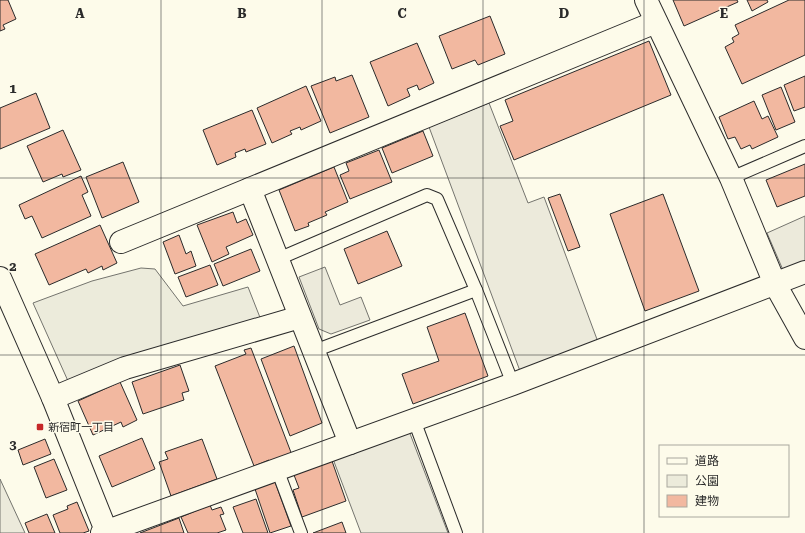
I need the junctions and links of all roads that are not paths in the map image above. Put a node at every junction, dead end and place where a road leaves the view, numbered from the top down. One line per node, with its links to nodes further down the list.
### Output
1 (646, 0): 2 (street)
2 (656, 22): 4 (street); 5 (street)
3 (805, 146): 4 (lane)
4 (731, 178): 10 (street)
5 (250, 189): 6 (street); 7 (street)
6 (121, 242)
7 (278, 259): 11 (lane); 12 (street)
8 (805, 272): 10 (street)
9 (0, 278): 16 (street)
10 (775, 284): 13 (street); 15 (street)
11 (476, 290): 14 (lane); 15 (lane)
12 (300, 317): 14 (street); 16 (street)
13 (805, 338)
14 (314, 351): 18 (street)
15 (513, 384): 17 (street)
16 (53, 398): 20 (street)
17 (414, 420): 18 (street); 22 (lane)
18 (350, 443): 19 (street)
19 (277, 469): 20 (street); 21 (lane)
20 (105, 533)
21 (301, 533)
22 (456, 533)

